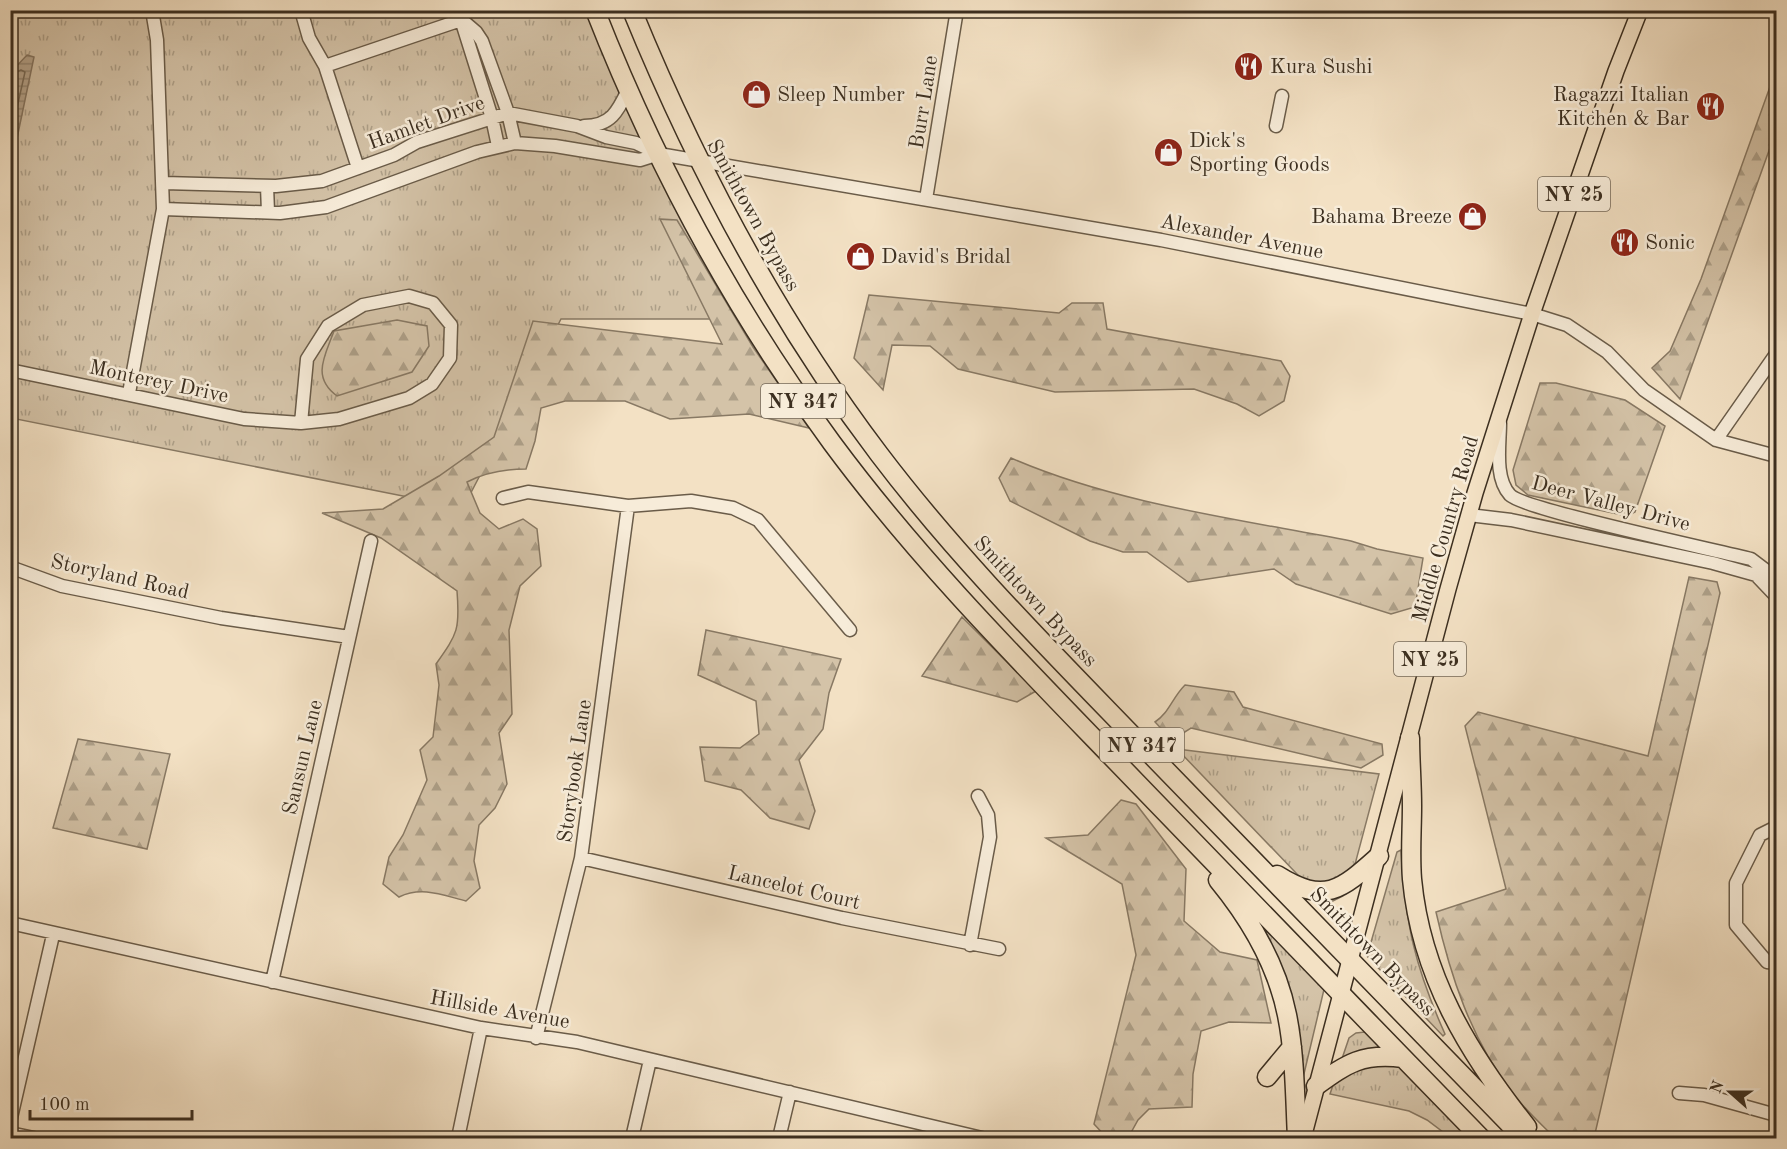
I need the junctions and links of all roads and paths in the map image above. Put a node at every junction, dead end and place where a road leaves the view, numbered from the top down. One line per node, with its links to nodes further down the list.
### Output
1 (152, 10): 20 (street)
2 (301, 10): 8 (street)
3 (595, 10): 9 (highway, NY 347)
4 (632, 10): 18 (highway, Smithtown Bypass / NY 347)
5 (957, 10): 22 (street, Burr Lane)
6 (1640, 10): 25 (main road, Middle Country Road / NY 25)
7 (459, 15): 8 (street); 11 (street); 12 (street)
8 (325, 66): 19 (street)
9 (628, 90): 13 (street); 17 (highway, NY 347)
10 (1282, 96): 14 (street)
11 (508, 113): 12 (street, Hamlet Drive); 13 (street, Hamlet Drive); 15 (street)
12 (492, 118): 16 (street); 19 (street, Hamlet Drive)
13 (577, 126): 17 (street, Hamlet Drive)
14 (1276, 126)
15 (515, 143): 16 (street); 17 (street)
16 (498, 146): 24 (street)
17 (659, 154): 18 (street, Alexander Avenue); 44 (highway, NY 347)
18 (698, 160): 22 (street, Alexander Avenue); 48 (highway, Smithtown Bypass / NY 347)
19 (358, 168): 21 (street, Hamlet Drive)
20 (164, 183): 21 (street, Hamlet Drive); 23 (street)
21 (267, 186): 24 (street)
22 (926, 199): 25 (street, Alexander Avenue)
23 (163, 209): 24 (street); 28 (street)
24 (268, 212)
25 (1532, 314): 29 (main road, Middle Country Road / NY 25); 31 (street, Alexander Avenue)
26 (1776, 354): 31 (street)
27 (10, 370): 28 (street, Monterey Drive)
28 (129, 393): 30 (street, Monterey Drive)
29 (1500, 417): 35 (main road, Middle Country Road / NY 25); 38 (street, Deer Valley Drive)
30 (301, 423): 30 (street, Monterey Drive)
31 (1716, 440): 32 (street, Alexander Avenue)
32 (1776, 456)
33 (503, 498): 34 (street)
34 (628, 506): 40 (street); 47 (street, Storybook Lane)
35 (1469, 515): 39 (street, Deer Valley Drive); 42 (main road, Middle Country Road / NY 25)
36 (371, 541): 41 (street, Sansun Lane)
37 (10, 567): 41 (street, Storyland Road)
38 (1776, 578)
39 (1776, 596)
40 (850, 630)
41 (349, 637): 55 (street, Sansun Lane)
42 (1410, 738): 46 (main road, Middle Country Road / NY 25); 78 (highway)
43 (978, 796): 51 (street)
44 (1176, 823): 56 (highway, NY 347); 59 (highway)
45 (1776, 827): 54 (street)
46 (1379, 856): 48 (highway); 53 (main road, Middle Country Road / NY 25)
47 (581, 858): 51 (street, Lancelot Court); 58 (street, Storybook Lane)
48 (1253, 860): 53 (highway, Smithtown Bypass / NY 347)
49 (10, 924): 50 (street, Hillside Avenue)
50 (53, 935): 55 (street, Hillside Avenue); 67 (street)
51 (970, 945): 52 (street, Lancelot Court)
52 (999, 950)
53 (1351, 961): 56 (main road, Middle Country Road / NY 25); 77 (highway, Smithtown Bypass / NY 347)
54 (1776, 963)
55 (272, 981): 57 (street, Hillside Avenue)
56 (1342, 993): 60 (highway, NY 347); 62 (main road, Middle Country Road / NY 25)
57 (481, 1028): 58 (street, Hillside Avenue); 70 (street)
58 (536, 1038): 61 (street, Hillside Avenue)
59 (1292, 1047): 63 (highway); 63 (highway)
60 (1403, 1058): 62 (highway); 76 (highway, NY 347)
61 (650, 1060): 64 (street, Hillside Avenue); 71 (street)
62 (1316, 1086): 75 (main road, Middle Country Road / NY 25)
63 (1294, 1088): 74 (highway)
64 (790, 1092): 72 (street); 73 (street, Hillside Avenue)
65 (1679, 1093): 66 (street)
66 (1776, 1115)
67 (10, 1122)
68 (10, 1133): 69 (street)
69 (34, 1138)
70 (458, 1138)
71 (632, 1138)
72 (779, 1138)
73 (982, 1138)
74 (1297, 1138)
75 (1303, 1138)
76 (1481, 1138)
77 (1522, 1138)
78 (1535, 1138)

